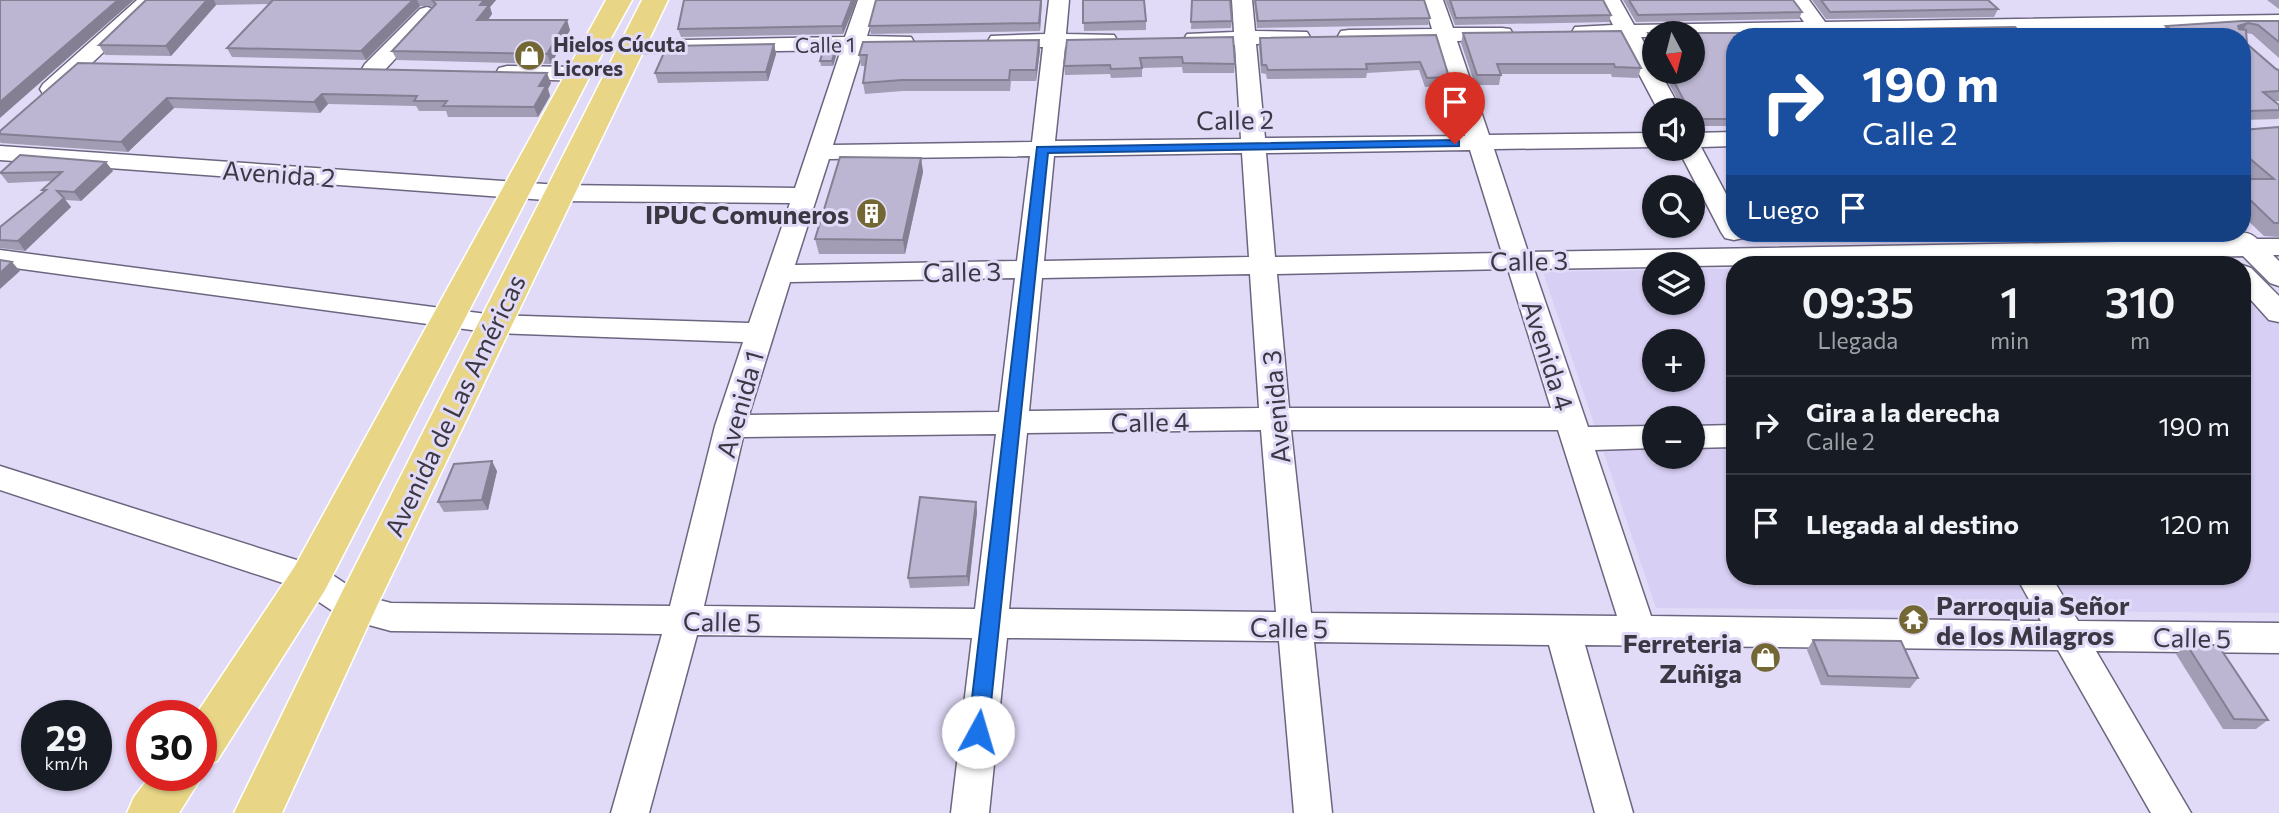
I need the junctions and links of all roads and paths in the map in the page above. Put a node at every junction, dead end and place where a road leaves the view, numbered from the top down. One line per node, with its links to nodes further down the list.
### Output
1 (149, 0): 32 (street)
2 (620, 0): 38 (main road, Avenida de Las Américas)
3 (654, 0): 31 (main road, Avenida de Las Américas)
4 (868, 0): 30 (street, Avenida 1)
5 (1059, 0): 27 (street)
6 (1242, 0): 24 (street, Avenida 3)
7 (1433, 0): 23 (street, Avenida 4)
8 (1610, 0): 19 (street)
9 (1798, 0): 16 (street)
10 (2191, 0): 13 (street)
11 (1992, 8): 15 (street)
12 (427, 13): 35 (street)
13 (2218, 22): 14 (street); 15 (street); 18 (street)
14 (2279, 22)
15 (2024, 26): 17 (street)
16 (1819, 28)
17 (1967, 28)
18 (2225, 28)
19 (1627, 32): 21 (street); 22 (street); 39 (street)
20 (1523, 33): 23 (street)
21 (1562, 33)
22 (1726, 33)
23 (1444, 34): 24 (street); 44 (street, Avenida 4)
24 (1245, 38): 25 (street); 45 (street, Avenida 3)
25 (1177, 39)
26 (1122, 40): 27 (street)
27 (1054, 41): 29 (street); 46 (street)
28 (920, 42): 30 (street, Calle 1)
29 (974, 42)
30 (853, 43): 31 (street, Calle 1); 47 (street, Avenida 1)
31 (631, 47): 51 (main road, Avenida de Las Américas)
32 (80, 63): 33 (street); 40 (street)
33 (108, 63)
34 (345, 69): 35 (street)
35 (373, 69): 36 (street)
36 (400, 70)
37 (482, 72): 38 (street)
38 (577, 74): 50 (main road, Avenida de Las Américas)
39 (1663, 98)
40 (30, 108)
41 (1705, 139): 42 (street)
42 (1726, 139)
43 (1642, 140): 44 (street, Calle 2)
44 (1480, 143): 45 (street, Calle 2); 62 (street, Avenida 4)
45 (1254, 147): 46 (street, Calle 2); 63 (street, Avenida 3)
46 (1042, 150): 47 (street, Calle 2); 64 (street)
47 (818, 152): 52 (street, Avenida 1)
48 (0, 153): 50 (street, Avenida 2)
49 (1697, 161): 53 (street)
50 (516, 191): 51 (street, Avenida 2); 69 (main road, Avenida de Las Américas)
51 (559, 193): 52 (street, Avenida 2); 70 (main road, Avenida de Las Américas)
52 (804, 196): 65 (street, Avenida 1)
53 (1726, 215)
54 (2228, 245): 55 (street, Calle 3); 56 (street, Calle 3); 58 (street)
55 (2279, 247)
56 (1987, 250): 57 (street, Calle 3)
57 (1782, 256)
58 (2246, 256)
59 (1726, 257): 62 (street, Calle 3)
60 (0, 258): 69 (street)
61 (2251, 259): 66 (street)
62 (1519, 261): 63 (street, Calle 3); 75 (street, Avenida 4)
63 (1264, 265): 64 (street, Calle 3); 72 (street, Avenida 3)
64 (1029, 270): 65 (street, Calle 3); 73 (street)
65 (779, 274): 71 (street, Avenida 1)
66 (2279, 277)
67 (2251, 283): 68 (street)
68 (2279, 313)
69 (448, 318): 70 (street); 80 (main road, Avenida de Las Américas)
70 (494, 324): 71 (street); 82 (main road, Avenida de Las Américas)
71 (760, 333): 74 (street, Avenida 1)
72 (1275, 419): 73 (street, Calle 4); 75 (street, Calle 4); 85 (street, Avenida 3)
73 (1011, 423): 74 (street, Calle 4); 84 (street)
74 (730, 426): 83 (street, Avenida 1)
75 (1573, 429): 76 (street, Calle 4); 87 (street, Avenida 4)
76 (1642, 436)
77 (1726, 436): 78 (street)
78 (1705, 437)
79 (0, 478): 80 (street, Calle 5)
80 (310, 578): 82 (street, Calle 5); 90 (main road, Avenida de Las Américas)
81 (2038, 585): 88 (street)
82 (355, 608): 83 (street, Calle 5); 93 (main road, Avenida de Las Américas)
83 (684, 621): 84 (street, Calle 5); 94 (street, Avenida 1)
84 (989, 624): 85 (street, Calle 5); 95 (street)
85 (1295, 628): 86 (street, Calle 5); 96 (street, Avenida 3)
86 (1563, 630): 87 (street, Calle 5); 97 (street)
87 (1639, 631): 88 (street, Calle 5)
88 (2067, 636): 89 (street, Calle 5); 98 (street)
89 (2279, 638)
90 (217, 721)
91 (167, 791): 92 (main road)
92 (150, 813)
93 (258, 813)
94 (630, 813)
95 (970, 813)
96 (1313, 813)
97 (1614, 813)
98 (2172, 813)

